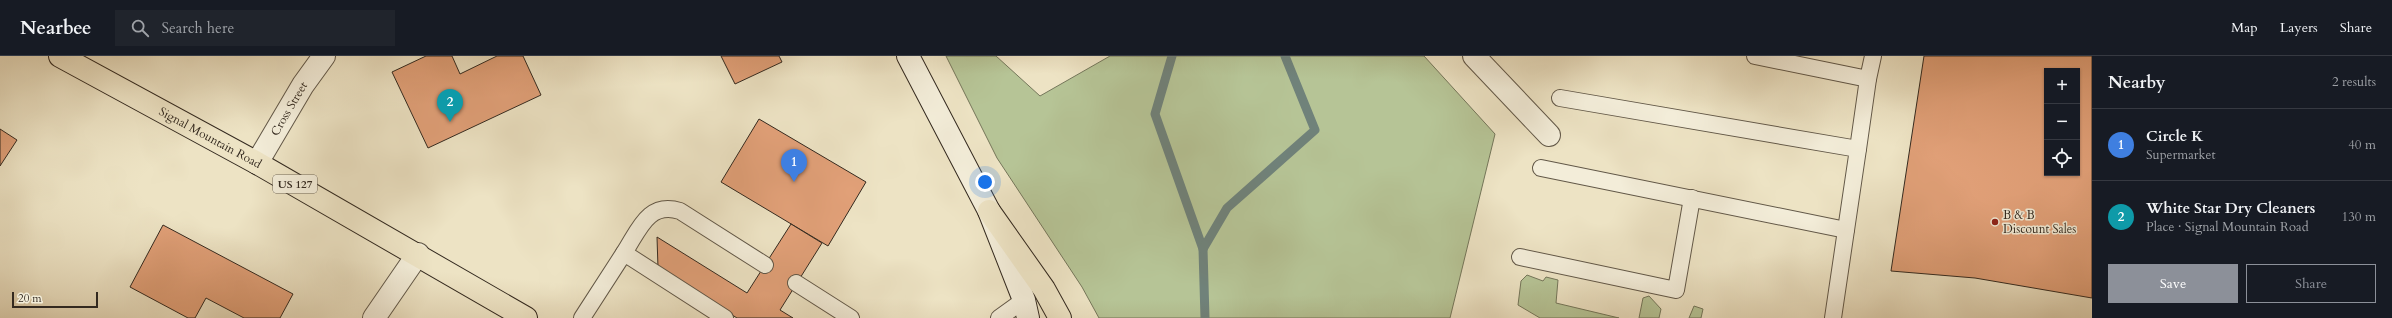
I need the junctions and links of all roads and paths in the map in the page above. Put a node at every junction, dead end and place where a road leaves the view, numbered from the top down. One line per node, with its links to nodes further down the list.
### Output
1 (60, 56): 11 (main road, Signal Mountain Road / US 127)
2 (324, 56): 11 (street, Cross Street)
3 (908, 56): 14 (street)
4 (1474, 56): 9 (street)
5 (1755, 56): 7 (lane)
6 (1873, 56): 7 (lane)
7 (1868, 78): 10 (lane)
8 (1560, 98): 10 (lane)
9 (1550, 135)
10 (1858, 149): 15 (lane)
11 (257, 163): 17 (main road, Signal Mountain Road / US 127)
12 (1541, 168): 13 (lane)
13 (1692, 198): 15 (lane); 18 (lane)
14 (989, 211): 21 (street); 28 (main road)
15 (1846, 230): 29 (lane)
16 (624, 253): 19 (lane); 24 (lane); 25 (lane)
17 (418, 254): 22 (street); 23 (main road, Signal Mountain Road / US 127)
18 (1520, 257)
19 (765, 264)
20 (796, 283): 26 (lane)
21 (1026, 309): 27 (lane)
22 (374, 318)
23 (526, 318)
24 (582, 318)
25 (725, 318)
26 (851, 318)
27 (999, 318)
28 (1060, 318)
29 (1833, 318)

